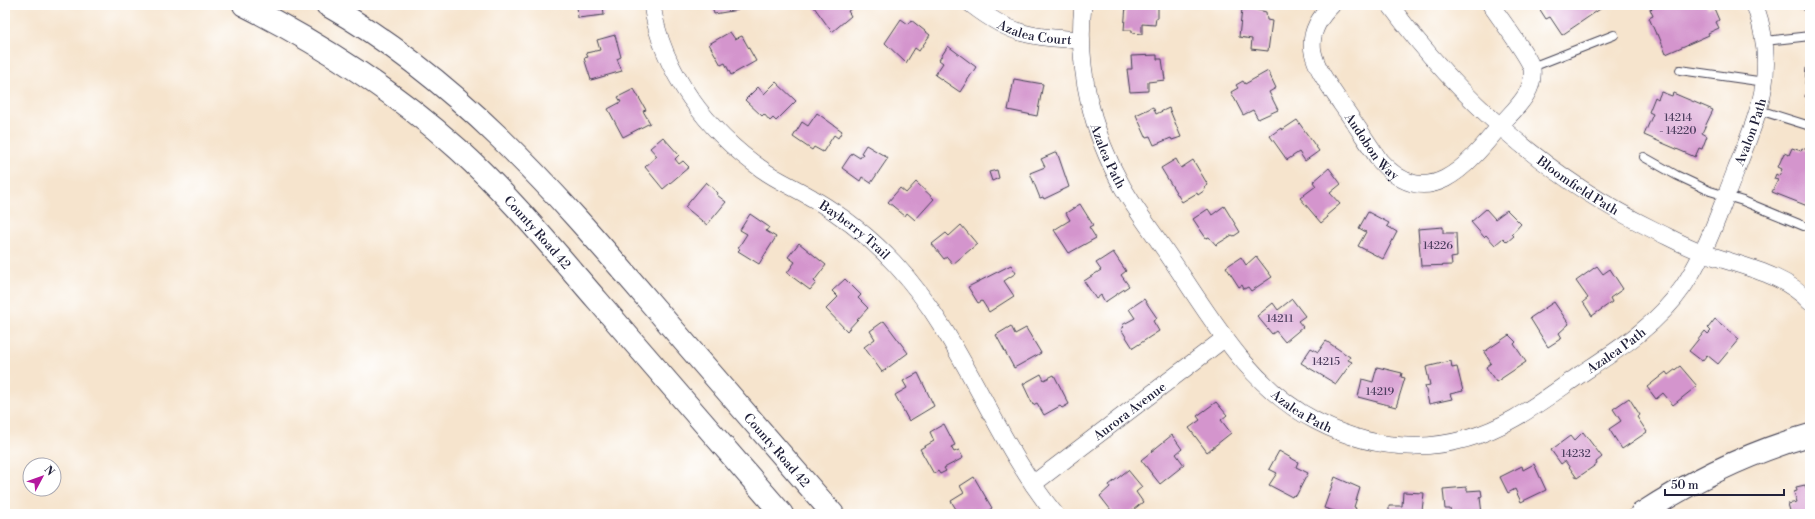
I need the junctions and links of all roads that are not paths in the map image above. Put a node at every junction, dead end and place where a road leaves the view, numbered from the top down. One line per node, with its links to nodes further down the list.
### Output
1 (244, 5): 28 (main road, County Road 42)
2 (327, 5): 29 (main road, County Road 42)
3 (652, 5): 27 (street, Bayberry Trail)
4 (972, 5): 12 (street, Azalea Court)
5 (1083, 5): 12 (street, Azalea Path)
6 (1332, 5): 18 (street, Audobon Way)
7 (1390, 5): 18 (street, Bloomfield Path)
8 (1491, 5): 14 (street)
9 (1755, 5): 13 (street, Avalon Path)
10 (1614, 35): 14 (lane)
11 (1810, 36): 13 (lane)
12 (1081, 40): 25 (street, Azalea Path)
13 (1765, 41): 16 (street, Avalon Path)
14 (1532, 67): 18 (street, Audobon Way)
15 (1680, 70): 16 (lane)
16 (1766, 83): 17 (street, Avalon Path)
17 (1759, 110): 19 (lane); 21 (street, Avalon Path)
18 (1500, 126): 23 (street, Bloomfield Path)
19 (1810, 126)
20 (1644, 156): 21 (lane)
21 (1725, 196): 22 (lane); 23 (street, Avalon Path)
22 (1804, 226)
23 (1702, 253): 24 (street, Bloomfield Path); 25 (street, Azalea Path)
24 (1810, 302)
25 (1225, 338): 27 (street, Aurora Avenue)
26 (1810, 435): 31 (main road)
27 (1033, 484): 30 (street, Bayberry Trail)
28 (782, 514)
29 (833, 514)
30 (1055, 514)
31 (1641, 514)

